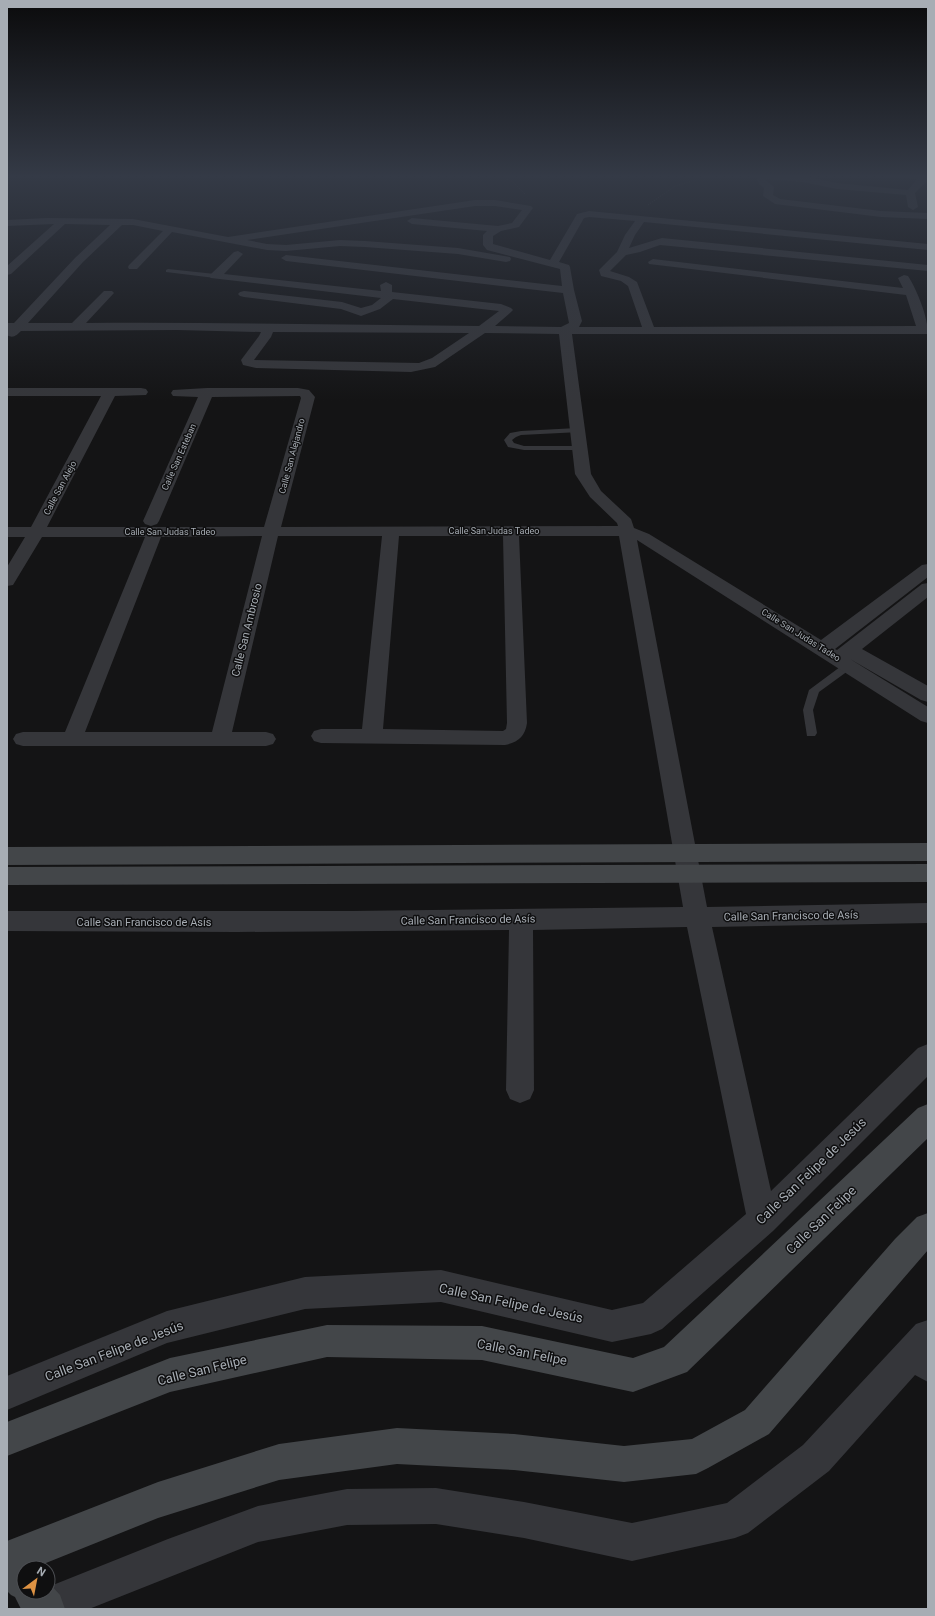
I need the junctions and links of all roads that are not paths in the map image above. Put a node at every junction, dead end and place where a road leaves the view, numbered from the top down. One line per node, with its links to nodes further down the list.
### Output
1 (31, 250): 20 (street)
2 (89, 250): 28 (street)
3 (149, 250): 16 (street)
4 (235, 250): 13 (street)
5 (419, 250): 17 (street)
6 (436, 250): 22 (street)
7 (497, 250): 22 (street)
8 (570, 250): 22 (street)
9 (634, 250): 12 (street)
10 (755, 250): 15 (street)
11 (893, 250): 15 (street)
12 (622, 253): 35 (street)
13 (238, 254): 17 (street); 21 (street)
14 (653, 262): 23 (street)
15 (898, 265): 18 (street); 23 (street)
16 (133, 267)
17 (384, 268): 22 (street); 26 (street)
18 (928, 268)
19 (168, 271): 21 (lane)
20 (7, 272)
21 (215, 276): 26 (street)
22 (562, 276): 33 (street)
23 (911, 292): 34 (street)
24 (108, 293): 29 (street)
25 (244, 294): 27 (street)
26 (387, 294): 27 (street); 32 (street)
27 (362, 312): 31 (street)
28 (13, 326): 29 (street); 36 (street)
29 (76, 326): 30 (street)
30 (268, 328): 31 (street); 32 (street)
31 (347, 328): 32 (street)
32 (480, 330): 33 (street)
33 (565, 330): 35 (street); 42 (street)
34 (926, 330): 35 (street)
35 (648, 331)
36 (7, 337)
37 (110, 392): 38 (street); 40 (street); 44 (street, Calle San Alejo)
38 (141, 392)
39 (207, 392): 41 (street); 45 (street, Calle San Esteban); 46 (street, Calle San Alejandro)
40 (8, 393)
41 (178, 393)
42 (578, 439): 42 (lane); 47 (street)
43 (7, 521): 44 (street, Calle San Judas Tadeo)
44 (39, 526): 45 (street, Calle San Judas Tadeo); 49 (street, Calle San Judas Tadeo); 52 (street, Calle San Alejo)
45 (153, 526): 46 (street, Calle San Judas Tadeo); 62 (street)
46 (273, 527): 47 (street, Calle San Judas Tadeo); 48 (street, Calle San Judas Tadeo); 64 (street, Calle San Ambrosio)
47 (626, 527): 50 (street, Calle San Judas Tadeo); 54 (street, Calle San Judas Tadeo); 67 (street)
48 (391, 531): 50 (street, Calle San Judas Tadeo); 60 (street)
49 (7, 532)
50 (511, 532): 60 (street)
51 (928, 569): 54 (street)
52 (7, 581)
53 (928, 588): 55 (street)
54 (828, 644): 55 (street, Calle San Judas Tadeo)
55 (845, 658): 56 (street, Calle San Judas Tadeo); 57 (street, Calle San Judas Tadeo); 58 (lane)
56 (928, 695)
57 (928, 716)
58 (811, 733)
59 (321, 736): 60 (street)
60 (372, 736)
61 (22, 738): 62 (street)
62 (72, 739): 64 (street)
63 (266, 739): 64 (street)
64 (220, 740)
65 (928, 852): 67 (main road)
66 (7, 856): 67 (main road)
67 (686, 863): 68 (main road); 69 (main road); 71 (street)
68 (928, 873)
69 (7, 876)
70 (928, 913): 71 (street, Calle San Francisco de Asís)
71 (697, 917): 72 (street, Calle San Francisco de Asís); 77 (street)
72 (521, 919): 73 (street, Calle San Francisco de Asís); 75 (street)
73 (7, 921)
74 (928, 1057): 77 (street, Calle San Felipe de Jesús)
75 (520, 1090)
76 (928, 1118): 81 (main road, Calle San Felipe)
77 (762, 1220): 80 (street, Calle San Felipe de Jesús)
78 (928, 1228): 82 (main road)
79 (924, 1351): 84 (street)
80 (7, 1393)
81 (7, 1440)
82 (7, 1561): 83 (main road)
83 (16, 1572)
84 (56, 1594)

